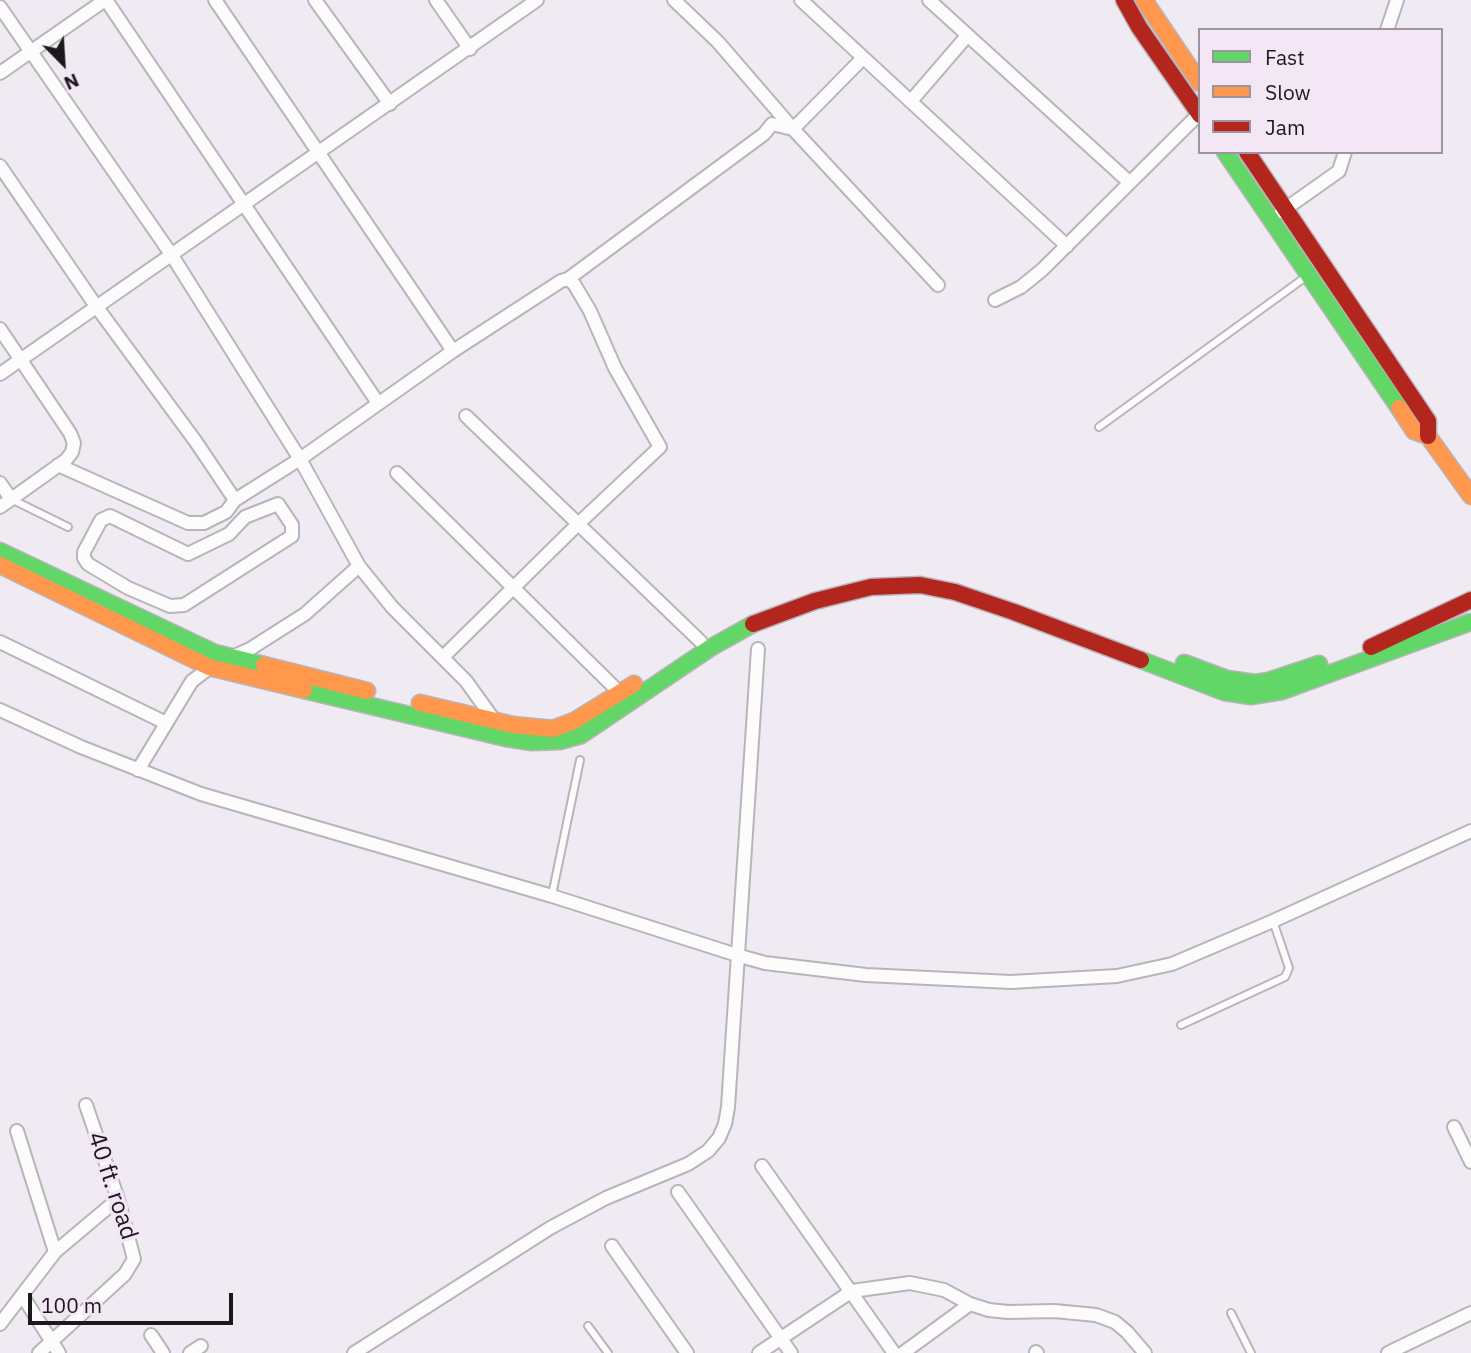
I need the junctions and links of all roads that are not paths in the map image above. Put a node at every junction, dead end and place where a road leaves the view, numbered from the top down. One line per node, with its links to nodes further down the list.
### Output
1 (105, 0): 16 (street); 31 (street)
2 (215, 0): 25 (street)
3 (315, 0): 21 (street)
4 (436, 0): 15 (street)
5 (537, 0): 15 (street)
6 (674, 0): 24 (street)
7 (801, 0): 17 (street)
8 (929, 0): 14 (street)
9 (1124, 0): 22 (street)
10 (1144, 0): 19 (street)
11 (1397, 0): 13 (street)
12 (0, 7): 16 (street)
13 (1388, 28)
14 (967, 36): 20 (street); 30 (street)
15 (470, 49): 21 (street)
16 (31, 51): 18 (street); 35 (street)
17 (863, 58): 20 (street); 24 (street)
18 (0, 73)
19 (1198, 80)
20 (911, 102): 34 (street)
21 (390, 104): 25 (street)
22 (1198, 111)
23 (1198, 116): 30 (street)
24 (793, 129): 37 (street); 38 (street)
25 (317, 153): 31 (street); 42 (street)
26 (1226, 154): 33 (street)
27 (1248, 154): 32 (street)
28 (1344, 154): 32 (street)
29 (0, 166): 40 (street)
30 (1129, 183): 34 (street)
31 (243, 204): 35 (street); 45 (street)
32 (1285, 209): 33 (street); 48 (street)
33 (1271, 219): 36 (street)
34 (1068, 246): 39 (street)
35 (171, 254): 40 (street); 49 (street)
36 (1308, 275): 47 (lane); 48 (street)
37 (568, 279): 42 (street); 56 (street)
38 (938, 285)
39 (995, 300)
40 (96, 306): 43 (street); 54 (street)
41 (0, 329): 43 (street)
42 (453, 351): 45 (street)
43 (21, 360): 44 (street); 50 (street)
44 (0, 374)
45 (378, 403): 49 (street)
46 (466, 416): 56 (street)
47 (1099, 427)
48 (1428, 436): 53 (street)
49 (300, 459): 54 (street); 60 (street)
50 (58, 465): 54 (street); 55 (street)
51 (397, 473): 61 (street)
52 (0, 483): 55 (street)
53 (1471, 496)
54 (235, 500)
55 (5, 503): 57 (lane)
56 (578, 524): 61 (street); 68 (street)
57 (68, 527)
58 (0, 551): 65 (street)
59 (0, 565): 72 (street)
60 (359, 566): 70 (street); 71 (street)
61 (514, 587): 70 (street); 73 (street)
62 (128, 588): 62 (street); 65 (street)
63 (813, 597): 64 (street); 66 (street); 68 (street); 72 (street)
64 (1471, 600)
65 (118, 608): 71 (street)
66 (1471, 622)
67 (0, 642): 76 (street)
68 (701, 642): 73 (street)
69 (758, 649): 82 (street)
70 (443, 657): 75 (street)
71 (230, 658): 72 (street); 75 (street)
72 (209, 667): 76 (street)
73 (620, 693): 75 (street)
74 (0, 710): 78 (street)
75 (494, 720)
76 (166, 723): 78 (street)
77 (580, 760): 80 (lane)
78 (138, 770): 80 (street)
79 (1471, 831): 81 (street)
80 (552, 897): 82 (street)
81 (1273, 921): 82 (street); 83 (lane)
82 (740, 956): 105 (street)
83 (1181, 1025)
84 (86, 1105): 90 (street, 40 ft. road)
85 (1454, 1127): 87 (street)
86 (17, 1131): 92 (street)
87 (1471, 1162)
88 (762, 1167): 93 (street)
89 (678, 1192): 101 (street)
90 (117, 1199): 92 (street); 102 (street, 40 ft. road)
91 (612, 1246): 107 (street)
92 (55, 1252): 94 (street)
93 (852, 1291): 95 (street); 101 (street); 110 (street)
94 (22, 1295): 98 (street); 102 (street)
95 (971, 1304): 111 (street); 112 (street)
96 (1231, 1313): 113 (lane)
97 (1471, 1313): 114 (street)
98 (0, 1324)
99 (588, 1326): 106 (lane)
100 (151, 1335): 104 (street)
101 (780, 1338): 108 (street); 109 (street)
102 (55, 1348): 103 (street, 40 ft. road)
103 (39, 1353)
104 (163, 1353)
105 (354, 1353)
106 (608, 1353)
107 (687, 1353)
108 (759, 1353)
109 (791, 1353)
110 (894, 1353)
111 (903, 1353)
112 (1144, 1353)
113 (1251, 1353)
114 (1388, 1353)

